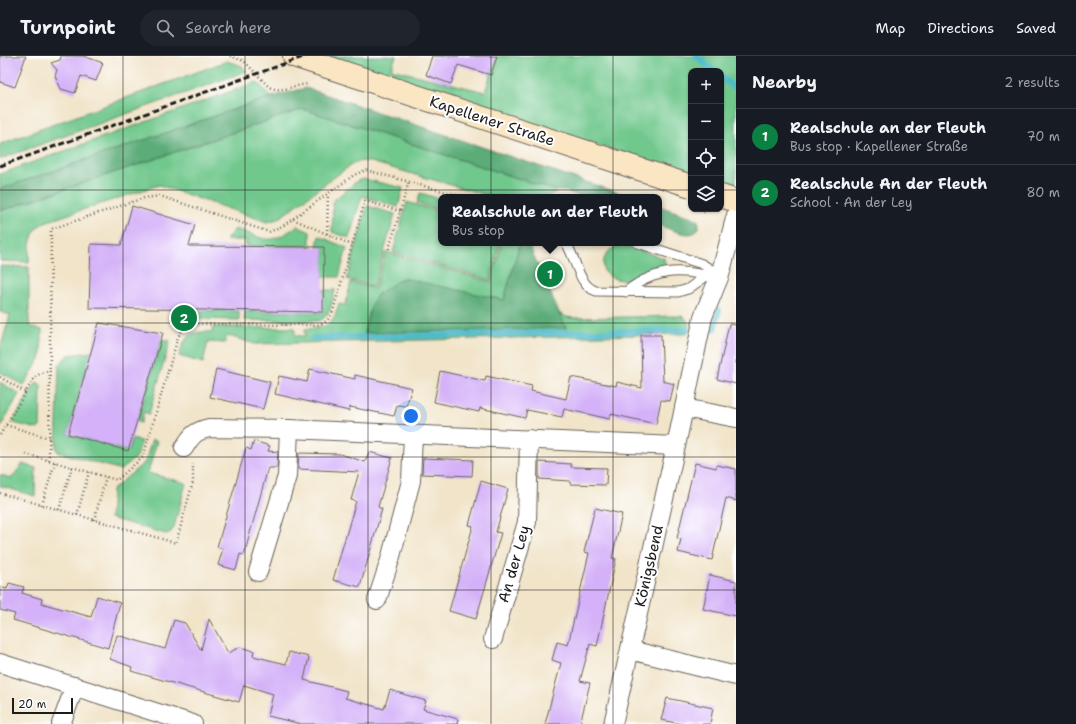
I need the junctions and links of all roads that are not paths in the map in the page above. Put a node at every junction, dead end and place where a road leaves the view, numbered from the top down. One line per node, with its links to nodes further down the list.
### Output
1 (294, 56): 2 (main road, Kapellener Straße)
2 (688, 185)
3 (724, 197): 4 (main road)
4 (736, 201)
5 (736, 215): 8 (street, Königsbend)
6 (567, 246): 9 (lane)
7 (647, 246): 8 (lane)
8 (713, 275): 9 (lane); 9 (lane); 10 (street, Königsbend)
9 (626, 292)
10 (684, 408): 11 (street); 15 (street, Königsbend)
11 (736, 418)
12 (289, 429): 13 (street); 16 (street); 17 (street)
13 (413, 435): 14 (street); 18 (street)
14 (529, 439): 15 (street); 19 (street, An der Ley)
15 (676, 446): 20 (street, Königsbend)
16 (184, 448)
17 (258, 572)
18 (377, 600)
19 (493, 639)
20 (630, 650): 22 (street); 26 (street, Königsbend)
21 (0, 663): 23 (street)
22 (736, 676)
23 (75, 686): 24 (street); 25 (street)
24 (61, 724)
25 (193, 724)
26 (614, 724)

